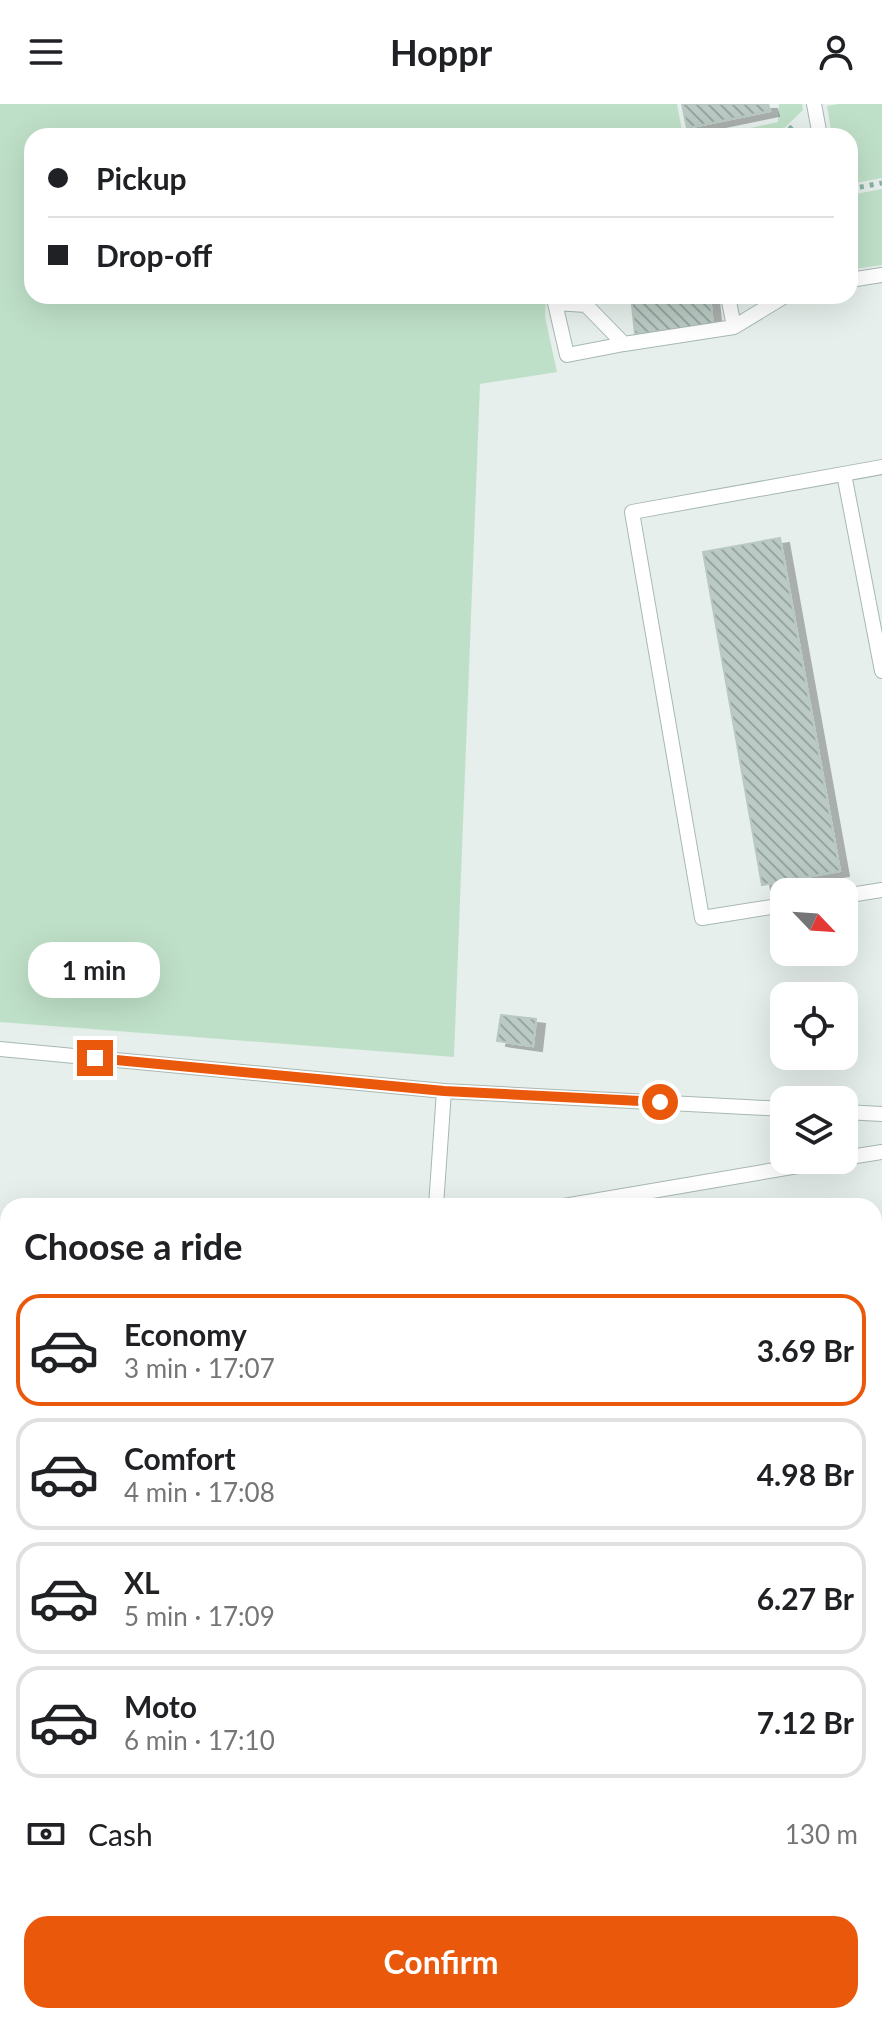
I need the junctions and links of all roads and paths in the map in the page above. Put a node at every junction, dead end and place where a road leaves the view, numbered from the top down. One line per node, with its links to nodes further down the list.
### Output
1 (814, 104): 2 (lane)
2 (818, 128)
3 (882, 183): 4 (path)
4 (858, 188)
5 (882, 275): 6 (lane)
6 (858, 279)
7 (555, 304): 12 (lane)
8 (570, 304): 12 (lane)
9 (730, 304): 11 (lane)
10 (772, 304): 11 (lane)
11 (734, 327): 12 (lane)
12 (624, 344)
13 (882, 467): 14 (lane)
14 (844, 474): 15 (lane); 18 (lane)
15 (882, 671)
16 (882, 890): 17 (lane)
17 (858, 894)
18 (770, 907)
19 (0, 1049): 20 (lane)
20 (444, 1091): 21 (lane); 27 (lane)
21 (770, 1108)
22 (858, 1113): 23 (lane)
23 (882, 1114)
24 (882, 1152): 25 (lane)
25 (858, 1156)
26 (770, 1171): 28 (lane)
27 (437, 1198)
28 (611, 1198)

